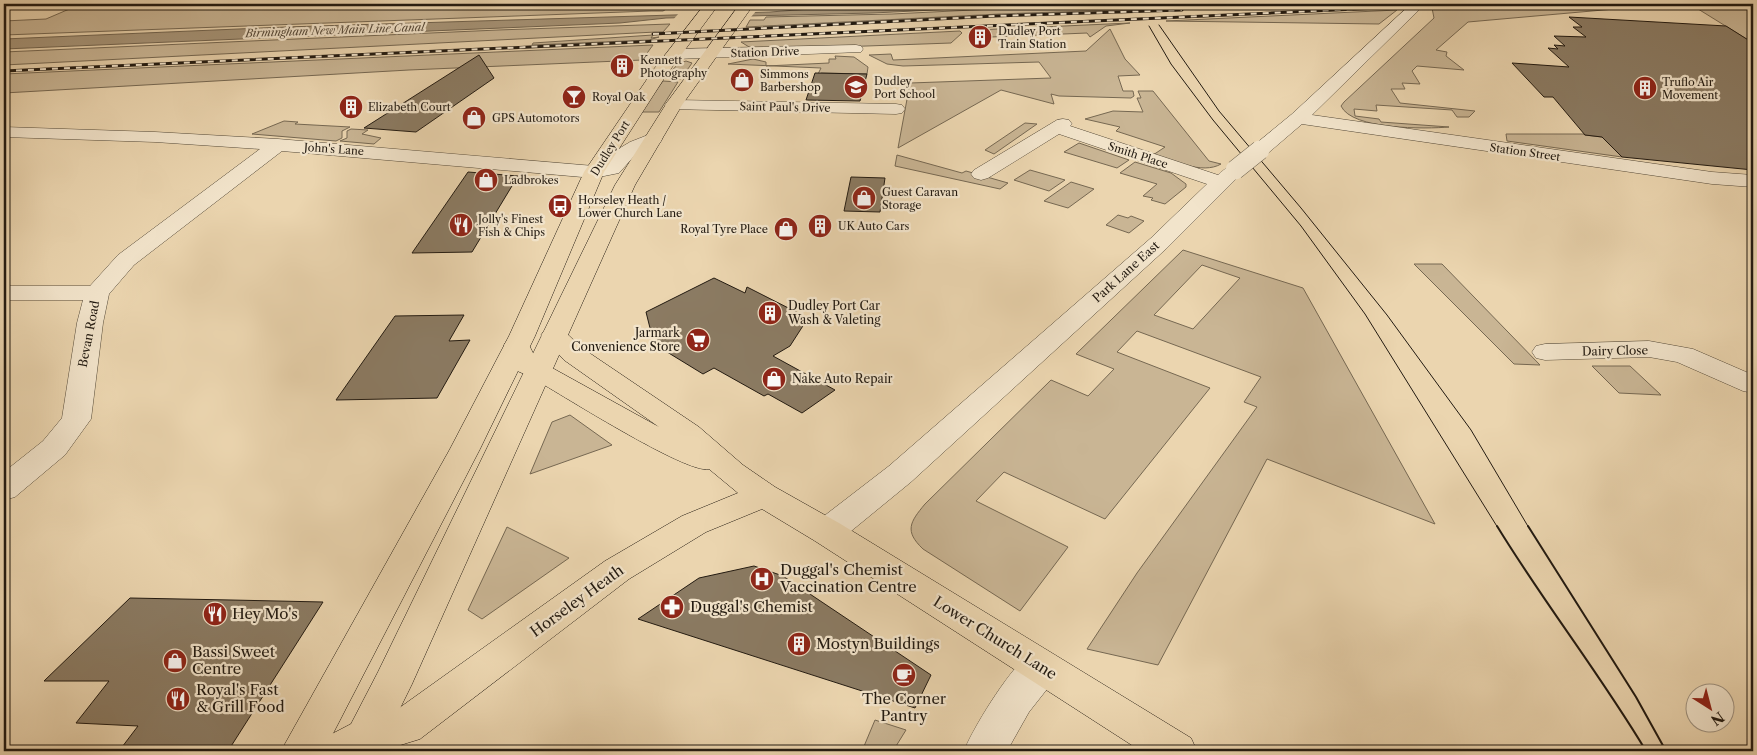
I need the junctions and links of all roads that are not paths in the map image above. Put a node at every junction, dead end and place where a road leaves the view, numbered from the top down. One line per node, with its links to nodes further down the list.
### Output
1 (712, 4): 5 (main road, Dudley Port)
2 (747, 4): 6 (main road)
3 (1418, 4): 9 (street, Park Lane East)
4 (856, 49): 6 (street, Station Drive)
5 (675, 54): 6 (street, Station Drive); 13 (main road, Dudley Port)
6 (708, 54): 7 (main road)
7 (674, 105): 8 (street, Saint Paul's Drive); 11 (main road)
8 (896, 110)
9 (1298, 118): 15 (street, Park Lane East, bridge); 16 (street, Station Street)
10 (4, 132): 12 (street, John's Lane)
11 (653, 139): 13 (street, John's Lane); 20 (main road)
12 (278, 145): 13 (street, John's Lane); 18 (street, Bevan Road)
13 (594, 172): 20 (main road, Dudley Port)
14 (981, 174): 15 (street, Smith Place)
15 (1228, 176): 28 (street, Park Lane East)
16 (1753, 181)
17 (4, 293): 18 (street)
18 (97, 294): 26 (street, Bevan Road)
19 (1661, 333): 22 (street, Dairy Close)
20 (531, 338): 23 (main road, Horseley Heath); 25 (main road); 31 (main road)
21 (1545, 352): 22 (street, Dairy Close)
22 (1684, 355): 24 (street, Dairy Close)
23 (539, 370): 25 (main road); 30 (main road, Horseley Heath)
24 (1753, 385)
25 (732, 473): 27 (main road)
26 (4, 489)
27 (764, 495): 28 (main road, Lower Church Lane); 30 (main road, Horseley Heath)
28 (827, 532): 29 (main road, Lower Church Lane)
29 (1041, 668): 32 (street); 33 (main road, Lower Church Lane)
30 (354, 746)
31 (302, 751)
32 (985, 751)
33 (1176, 751)

